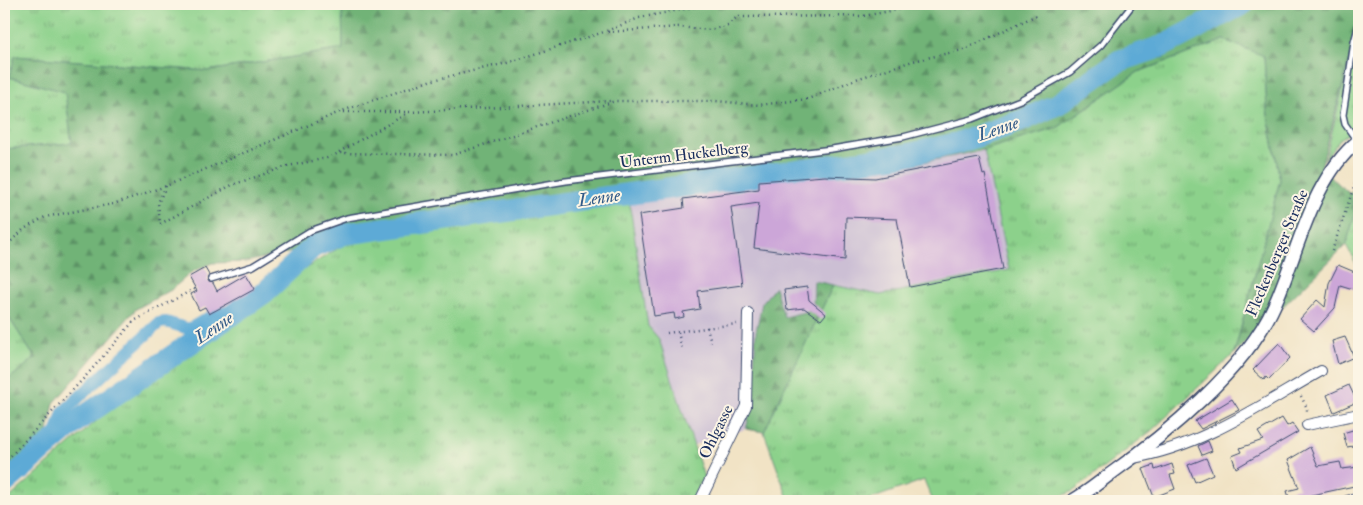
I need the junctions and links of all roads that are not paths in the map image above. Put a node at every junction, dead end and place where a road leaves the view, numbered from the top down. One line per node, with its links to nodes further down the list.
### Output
1 (1134, 4): 4 (lane, Unterm Huckelberg)
2 (1359, 24): 3 (lane)
3 (1358, 140): 9 (street, Fleckenberger Straße)
4 (211, 280)
5 (747, 318): 11 (street, Ohlgasse)
6 (1321, 371): 9 (street, Fleckenberger Straße)
7 (1359, 414): 8 (street)
8 (1307, 425)
9 (1133, 458): 12 (street, Fleckenberger Straße)
10 (1359, 498): 13 (street)
11 (700, 501)
12 (1072, 501)
13 (1347, 501)

